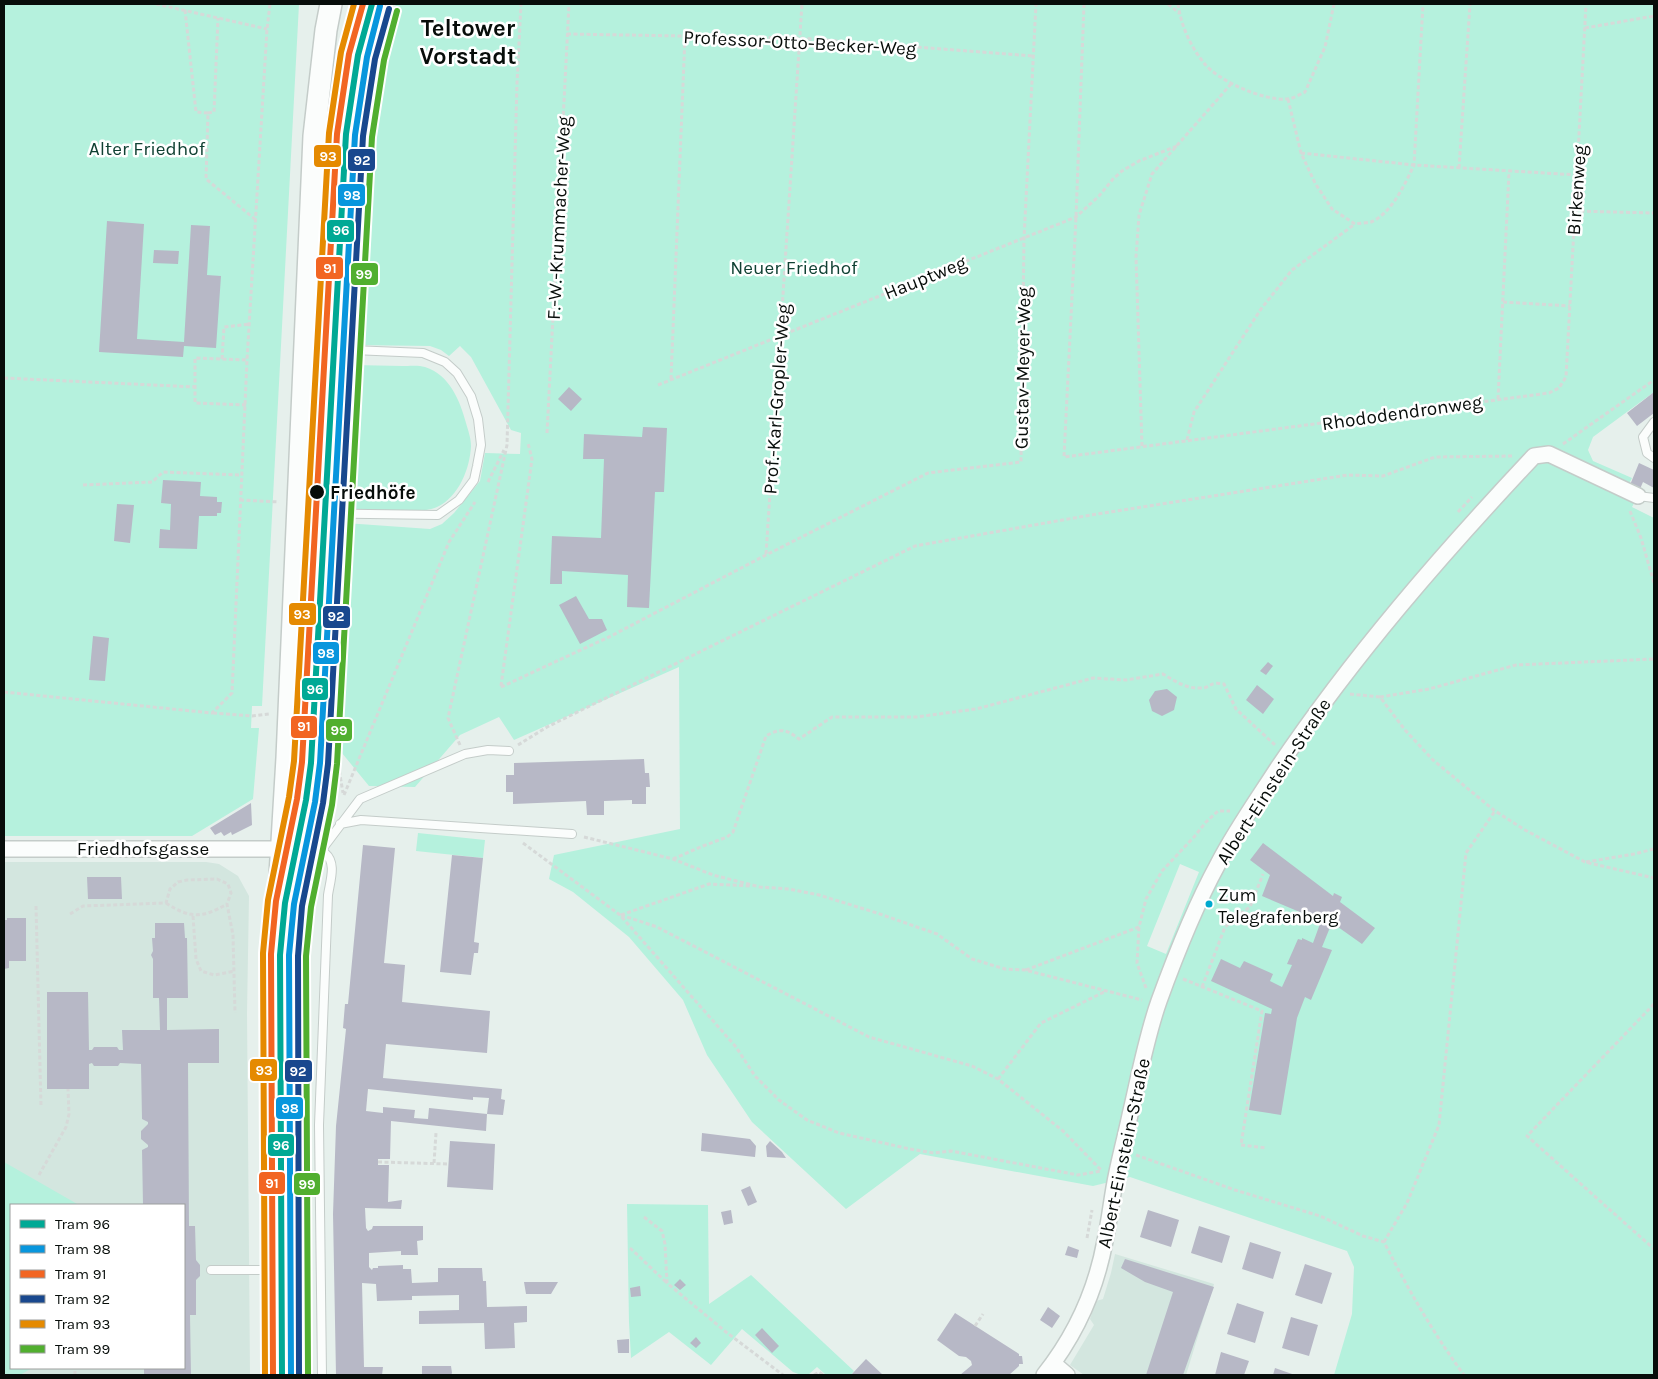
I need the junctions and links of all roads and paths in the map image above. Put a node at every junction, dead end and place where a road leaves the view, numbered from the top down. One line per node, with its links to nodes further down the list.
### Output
1 (156, 4): 16 (path)
2 (270, 4): 21 (path)
3 (332, 4): 45 (main road)
4 (386, 4): 46 (path)
5 (521, 4): 64 (path)
6 (569, 4): 22 (path, F.-W.-Krummacher-Weg)
7 (802, 4): 24 (path, Prof.-Karl-Gropler-Weg)
8 (1036, 4): 25 (path, Gustav-Meyer-Weg)
9 (1084, 4): 37 (path)
10 (1168, 4): 17 (path)
11 (1178, 4): 17 (path)
12 (1334, 4): 27 (path)
13 (1423, 4): 31 (path)
14 (1470, 4): 32 (path)
15 (1586, 4): 20 (path, Birkenweg)
16 (185, 10): 19 (path); 28 (path)
17 (1180, 13): 26 (path)
18 (1654, 16): 20 (path)
19 (218, 18): 21 (path); 28 (path)
20 (1584, 28): 34 (path, Birkenweg)
21 (267, 29): 38 (path)
22 (567, 34): 23 (path, Professor-Otto-Becker-Weg); 61 (path, F.-W.-Krummacher-Weg)
23 (685, 36): 24 (path, Professor-Otto-Becker-Weg); 54 (path)
24 (800, 38): 25 (path, Professor-Otto-Becker-Weg); 44 (path, Prof.-Karl-Gropler-Weg)
25 (1033, 56): 40 (path, Gustav-Meyer-Weg)
26 (1231, 84): 27 (path); 29 (path, Hauptweg)
27 (1288, 99): 30 (path)
28 (208, 113): 38 (path)
29 (1177, 146): 37 (path, Hauptweg); 65 (path, Hauptweg)
30 (1301, 153): 31 (path); 39 (path)
31 (1414, 165): 32 (path); 39 (path)
32 (1459, 168): 33 (path)
33 (1509, 172): 34 (path); 41 (path)
34 (1577, 175): 35 (path, Birkenweg)
35 (1574, 211): 36 (path); 42 (path, Birkenweg)
36 (1654, 213)
37 (1076, 217): 40 (path, Hauptweg); 65 (path, Rhododendronweg)
38 (256, 221): 43 (path)
39 (1355, 224): 62 (path)
40 (1024, 238): 44 (path, Hauptweg); 80 (path, Gustav-Meyer-Weg)
41 (1503, 302): 42 (path); 58 (path)
42 (1570, 306): 52 (path, Birkenweg)
43 (250, 324): 47 (path); 48 (path)
44 (781, 336): 54 (path, Hauptweg); 80 (path, Prof.-Karl-Gropler-Weg)
45 (304, 348): 46 (lane); 77 (main road)
46 (349, 350): 50 (path); 78 (lane)
47 (222, 359): 48 (path); 57 (path)
48 (247, 360): 59 (path)
49 (342, 362): 50 (path)
50 (349, 362): 51 (path); 78 (path)
51 (358, 362)
52 (1566, 377): 58 (path, Rhododendronweg)
53 (4, 378): 57 (path)
54 (671, 380): 56 (path, Hauptweg)
55 (1654, 380): 66 (path)
56 (658, 385)
57 (196, 387): 59 (path)
58 (1498, 399): 62 (path, Rhododendronweg)
59 (246, 405): 68 (path)
60 (1654, 422): 67 (lane)
61 (547, 433)
62 (1188, 440): 65 (path, Rhododendronweg)
63 (528, 443): 80 (path, Gustav-Meyer-Weg)
64 (507, 445): 69 (path); 92 (path)
65 (1142, 446)
66 (1541, 455): 72 (street); 83 (street, Albert-Einstein-Straße); 90 (path)
67 (1654, 458)
68 (242, 476): 70 (path); 75 (path)
69 (487, 483)
70 (83, 485)
71 (1476, 494): 79 (path)
72 (1635, 494): 74 (lane); 81 (path)
73 (478, 498): 94 (path)
74 (1654, 498)
75 (240, 500): 76 (path); 86 (path)
76 (273, 502)
77 (297, 513): 78 (lane); 102 (main road)
78 (342, 514): 89 (path)
79 (1456, 515)
80 (766, 555)
81 (1654, 584)
82 (1654, 659): 85 (path)
83 (1333, 689): 85 (path); 93 (street, Albert-Einstein-Straße)
84 (4, 692): 86 (path)
85 (1380, 697): 96 (path)
86 (212, 713): 87 (path)
87 (269, 714)
88 (1275, 745): 91 (path); 93 (path); 105 (path)
89 (327, 748): 94 (path); 97 (path)
90 (509, 751): 92 (lane)
91 (1270, 752)
92 (465, 754): 98 (lane)
93 (1287, 754): 129 (street, Albert-Einstein-Straße)
94 (344, 795): 98 (path)
95 (1234, 805): 116 (path)
96 (1495, 811): 106 (path); 139 (path)
97 (322, 820)
98 (340, 824): 99 (lane); 104 (lane)
99 (503, 828): 100 (lane); 114 (path)
100 (572, 834): 105 (path)
101 (4, 848): 102 (street, Friedhofsgasse)
102 (281, 849): 104 (lane); 144 (main road)
103 (1654, 849): 106 (path)
104 (320, 852): 150 (lane)
105 (673, 859): 109 (path)
106 (1585, 862): 108 (path)
107 (1263, 874): 120 (path)
108 (1654, 878)
109 (760, 887): 114 (path); 117 (path)
110 (166, 903): 111 (path); 113 (path); 115 (path)
111 (227, 904): 115 (path); 118 (path)
112 (36, 906): 126 (path)
113 (70, 914)
114 (620, 915): 124 (path); 134 (path)
115 (193, 916): 118 (path)
116 (1139, 927): 117 (path); 121 (path)
117 (1025, 970): 121 (path)
118 (235, 972): 123 (path)
119 (1197, 985): 120 (path)
120 (1202, 987): 128 (path)
121 (1107, 990): 124 (path)
122 (1654, 1004): 142 (path)
123 (235, 1013)
124 (998, 1079): 134 (path)
125 (68, 1089): 135 (path)
126 (40, 1107)
127 (436, 1133): 132 (path)
128 (1266, 1148)
129 (1122, 1150): 134 (street, Albert-Einstein-Straße); 139 (path)
130 (1104, 1161): 134 (path)
131 (378, 1162): 132 (path)
132 (434, 1163): 133 (path)
133 (449, 1164)
134 (1109, 1172): 136 (path); 148 (street, Albert-Einstein-Straße)
135 (40, 1175)
136 (1100, 1179)
137 (1093, 1205): 140 (path)
138 (644, 1217): 145 (path)
139 (1384, 1242): 155 (path)
140 (1086, 1245)
141 (630, 1248): 145 (path)
142 (1654, 1249)
143 (211, 1270): 144 (lane)
144 (277, 1270): 149 (main road)
145 (667, 1283): 151 (path)
146 (983, 1314): 147 (path)
147 (975, 1326)
148 (1049, 1369): 154 (street)
149 (278, 1375)
150 (322, 1375)
151 (783, 1375)
152 (814, 1375): 153 (path)
153 (823, 1375)
154 (1066, 1375)
155 (1464, 1375)

